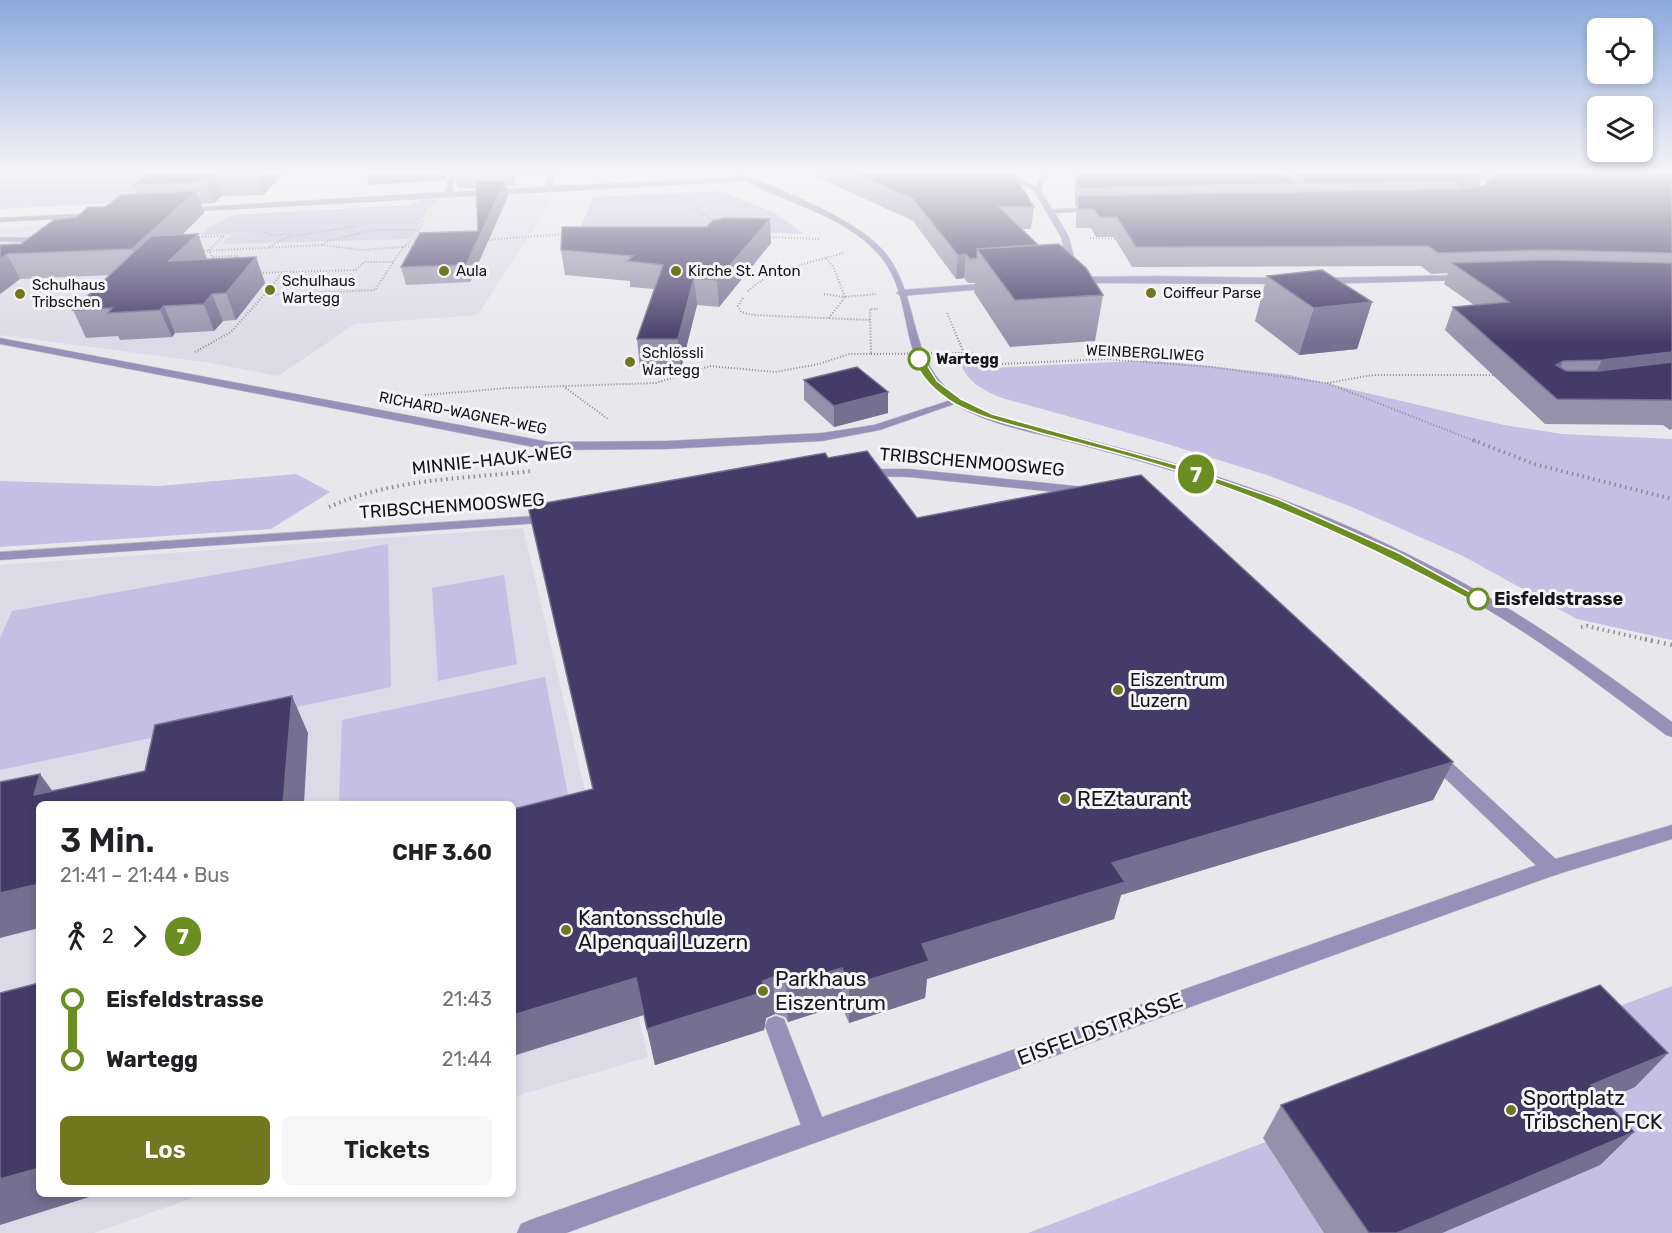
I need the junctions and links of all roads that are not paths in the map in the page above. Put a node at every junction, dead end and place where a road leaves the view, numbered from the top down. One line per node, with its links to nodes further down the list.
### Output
1 (845, 228): 11 (street)
2 (1059, 228): 6 (street)
3 (0, 238): 4 (street)
4 (54, 238)
5 (1470, 278): 9 (street)
6 (1082, 280): 7 (street); 8 (street)
7 (1066, 281)
8 (1290, 282)
9 (1313, 282)
10 (1002, 285): 11 (street)
11 (901, 293): 13 (street)
12 (0, 343): 13 (street, RICHARD-WAGNER-WEG)
13 (957, 401): 18 (street)
14 (852, 473): 15 (street, TRIBSCHENMOOSWEG)
15 (1098, 492)
16 (565, 518): 17 (street, TRIBSCHENMOOSWEG)
17 (0, 556)
18 (1672, 731)
19 (1425, 750): 21 (street)
20 (1672, 832): 21 (street, EISFELDSTRASSE)
21 (1552, 868): 23 (street, EISFELDSTRASSE)
22 (776, 1026): 23 (street)
23 (815, 1130): 24 (street, EISFELDSTRASSE)
24 (530, 1233)

